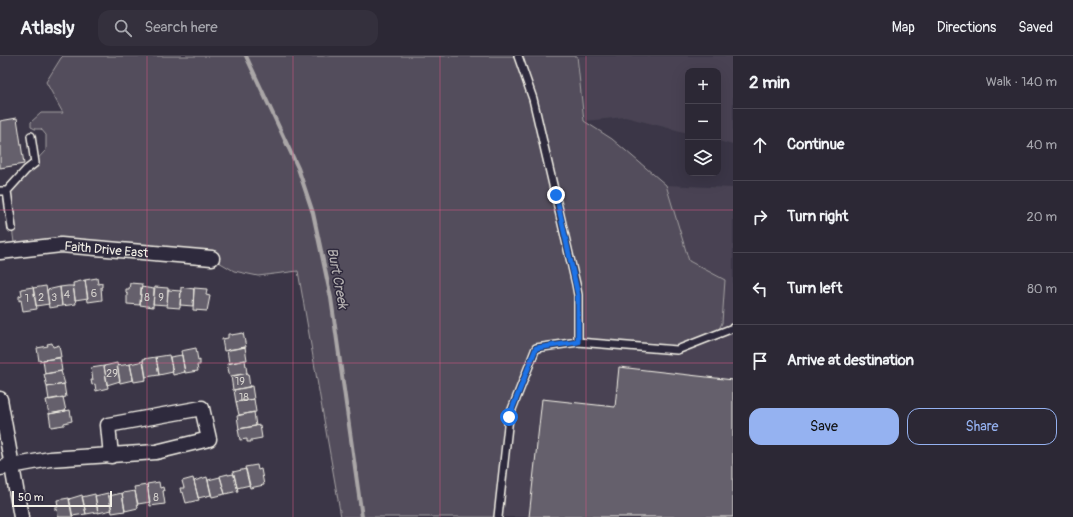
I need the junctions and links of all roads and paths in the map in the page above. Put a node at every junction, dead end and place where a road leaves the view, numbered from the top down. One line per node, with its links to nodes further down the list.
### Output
1 (518, 56): 8 (lane)
2 (31, 136): 3 (lane)
3 (4, 191): 4 (lane)
4 (12, 228)
5 (0, 252): 6 (street, Faith Drive East)
6 (212, 258)
7 (733, 328): 8 (lane)
8 (578, 342): 13 (lane)
9 (0, 399): 11 (street)
10 (111, 456): 10 (street); 11 (street)
11 (6, 467): 12 (street)
12 (21, 517)
13 (498, 517)

